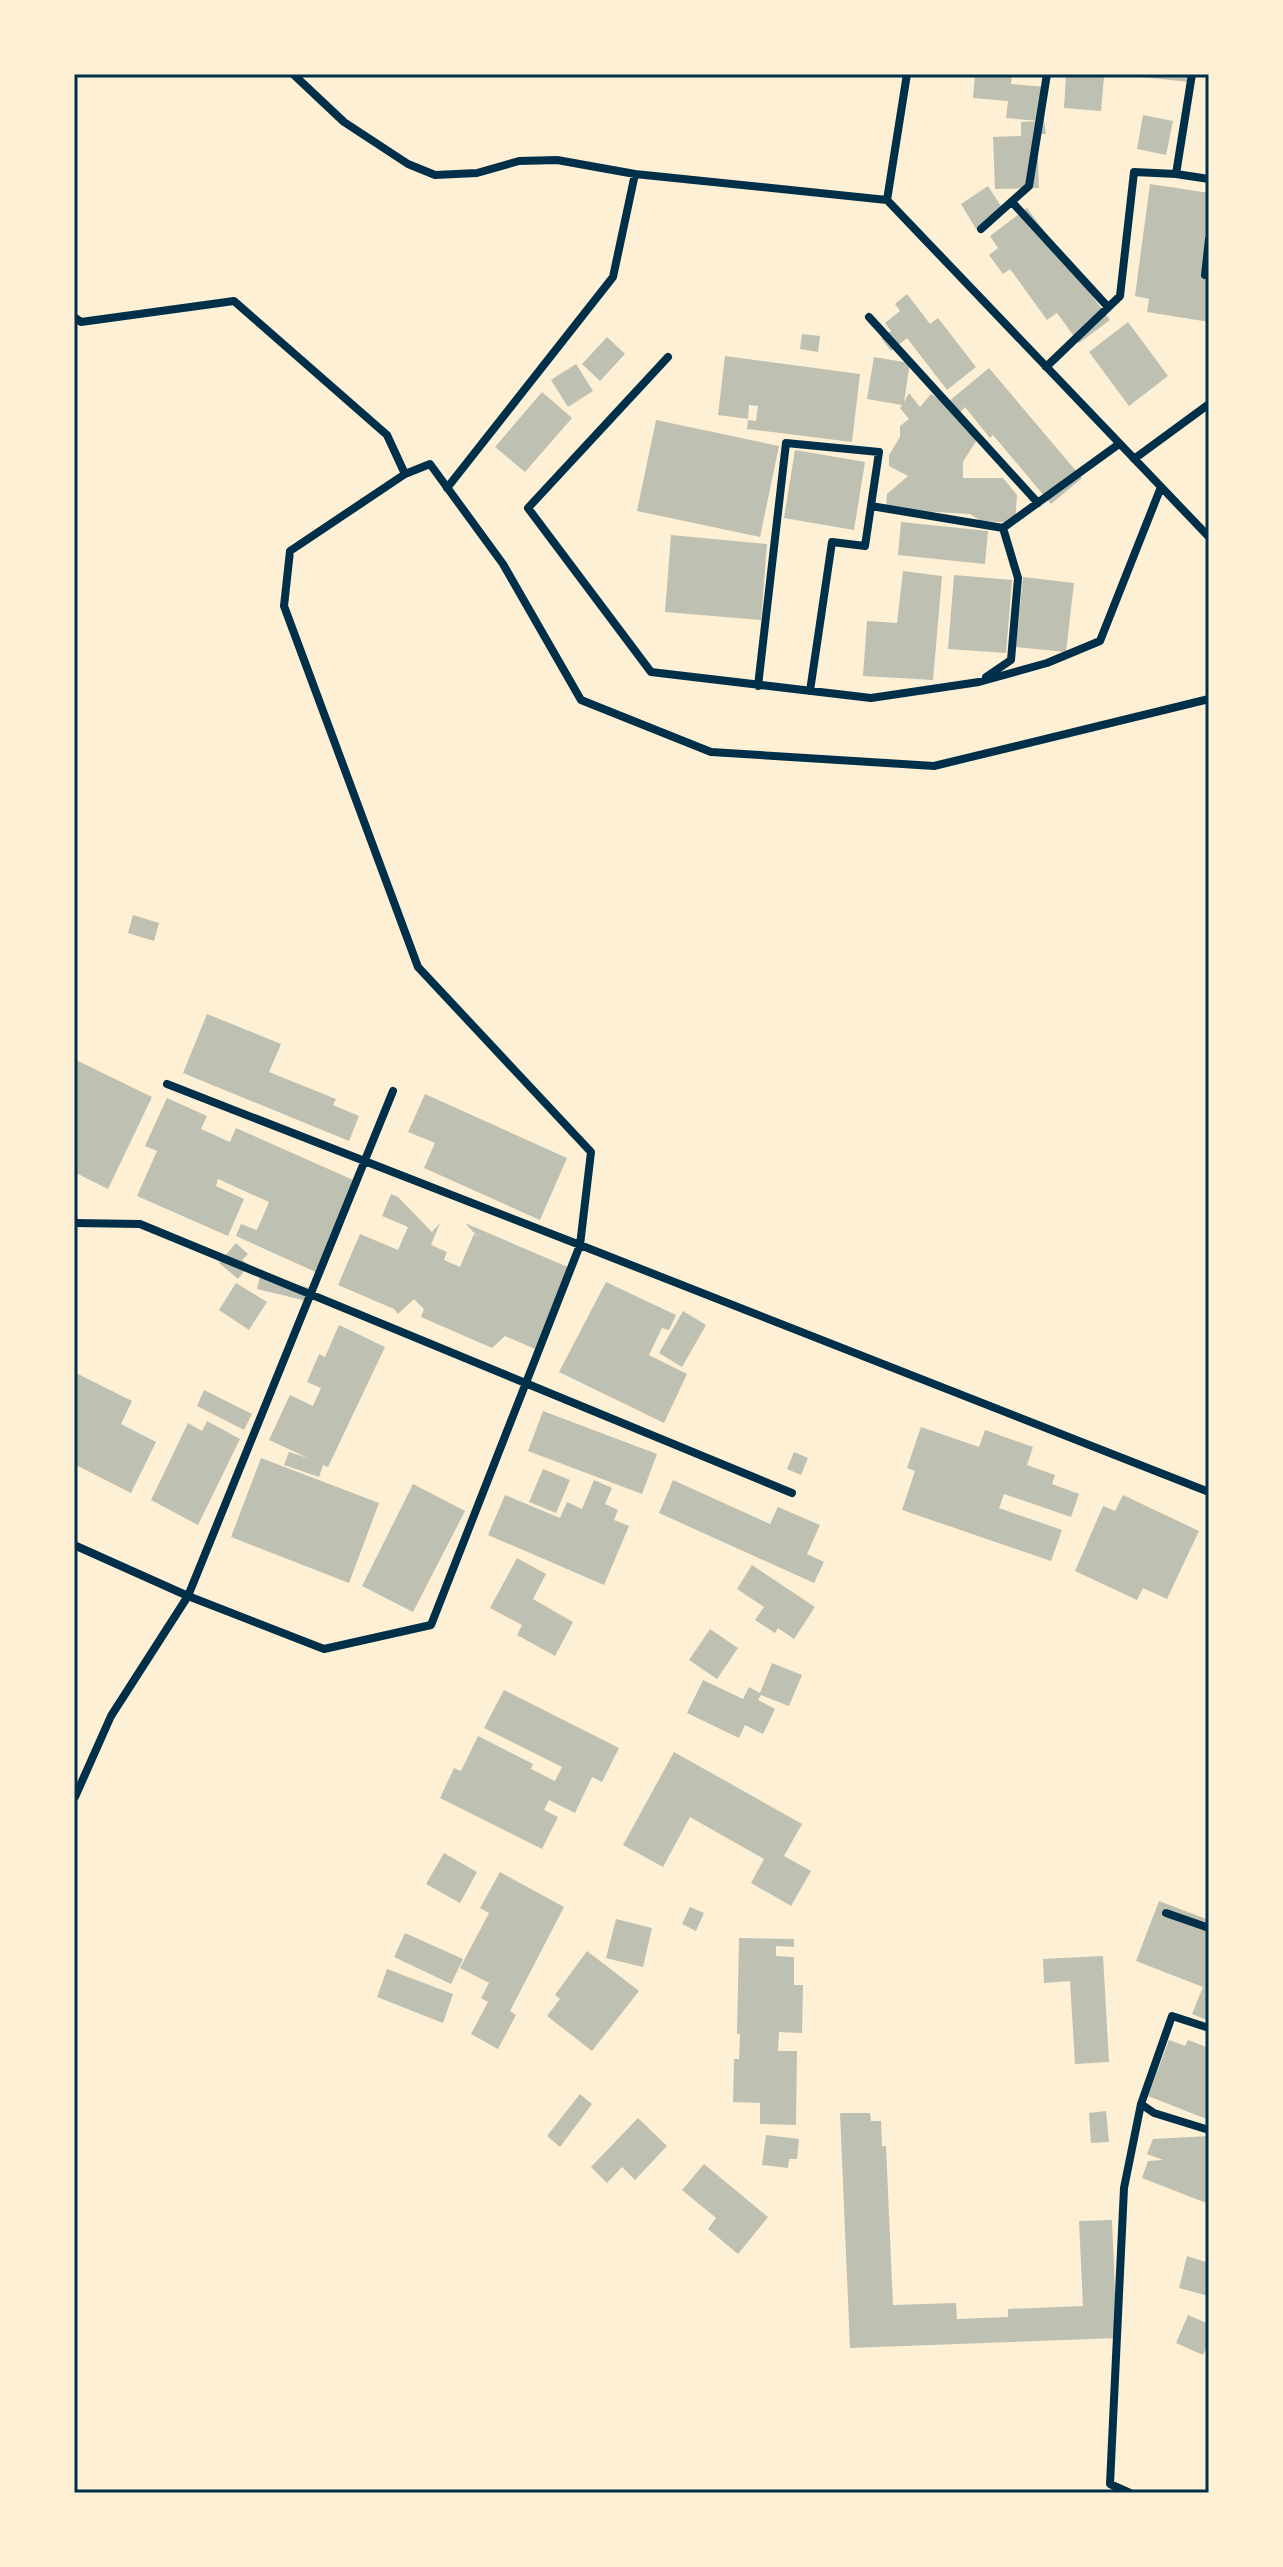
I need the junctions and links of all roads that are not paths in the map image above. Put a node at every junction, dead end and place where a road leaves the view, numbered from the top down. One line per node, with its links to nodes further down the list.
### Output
1 (293, 74): 5 (street)
2 (907, 74): 8 (street)
3 (1047, 74): 9 (street)
4 (1192, 74): 6 (street)
5 (635, 174): 8 (street); 23 (street)
6 (1176, 174): 7 (street); 13 (street)
7 (1209, 179)
8 (887, 200): 17 (street)
9 (1012, 202): 10 (street); 13 (street)
10 (981, 229)
11 (1209, 239): 12 (street)
12 (1205, 275)
13 (1108, 307): 17 (street)
14 (74, 317): 21 (street)
15 (869, 317): 24 (street)
16 (668, 357): 29 (street)
17 (1046, 367): 19 (street)
18 (1209, 404): 20 (street)
19 (1119, 444): 20 (street); 24 (street)
20 (1134, 459): 22 (street)
21 (405, 474): 23 (street); 36 (street)
22 (1161, 487): 27 (street); 28 (street)
23 (447, 488): 31 (street)
24 (1038, 503): 26 (street)
25 (871, 506): 26 (street); 29 (street); 30 (street)
26 (1003, 528): 28 (street)
27 (1209, 537)
28 (979, 682): 30 (street)
29 (758, 686): 30 (street)
30 (810, 691)
31 (1209, 699)
32 (167, 1084): 34 (street)
33 (393, 1091): 34 (street)
34 (365, 1160): 36 (street); 37 (street)
35 (74, 1223): 37 (street)
36 (580, 1245): 38 (street); 39 (street)
37 (310, 1295): 38 (street); 42 (street)
38 (526, 1383): 40 (street); 42 (street)
39 (1209, 1492)
40 (792, 1493)
41 (74, 1545): 42 (street)
42 (188, 1596): 43 (street)
43 (75, 1797)
44 (1166, 1913): 45 (street)
45 (1209, 1928)
46 (1209, 2028): 47 (street)
47 (1141, 2104): 48 (street); 49 (street)
48 (1209, 2130)
49 (1130, 2493)

